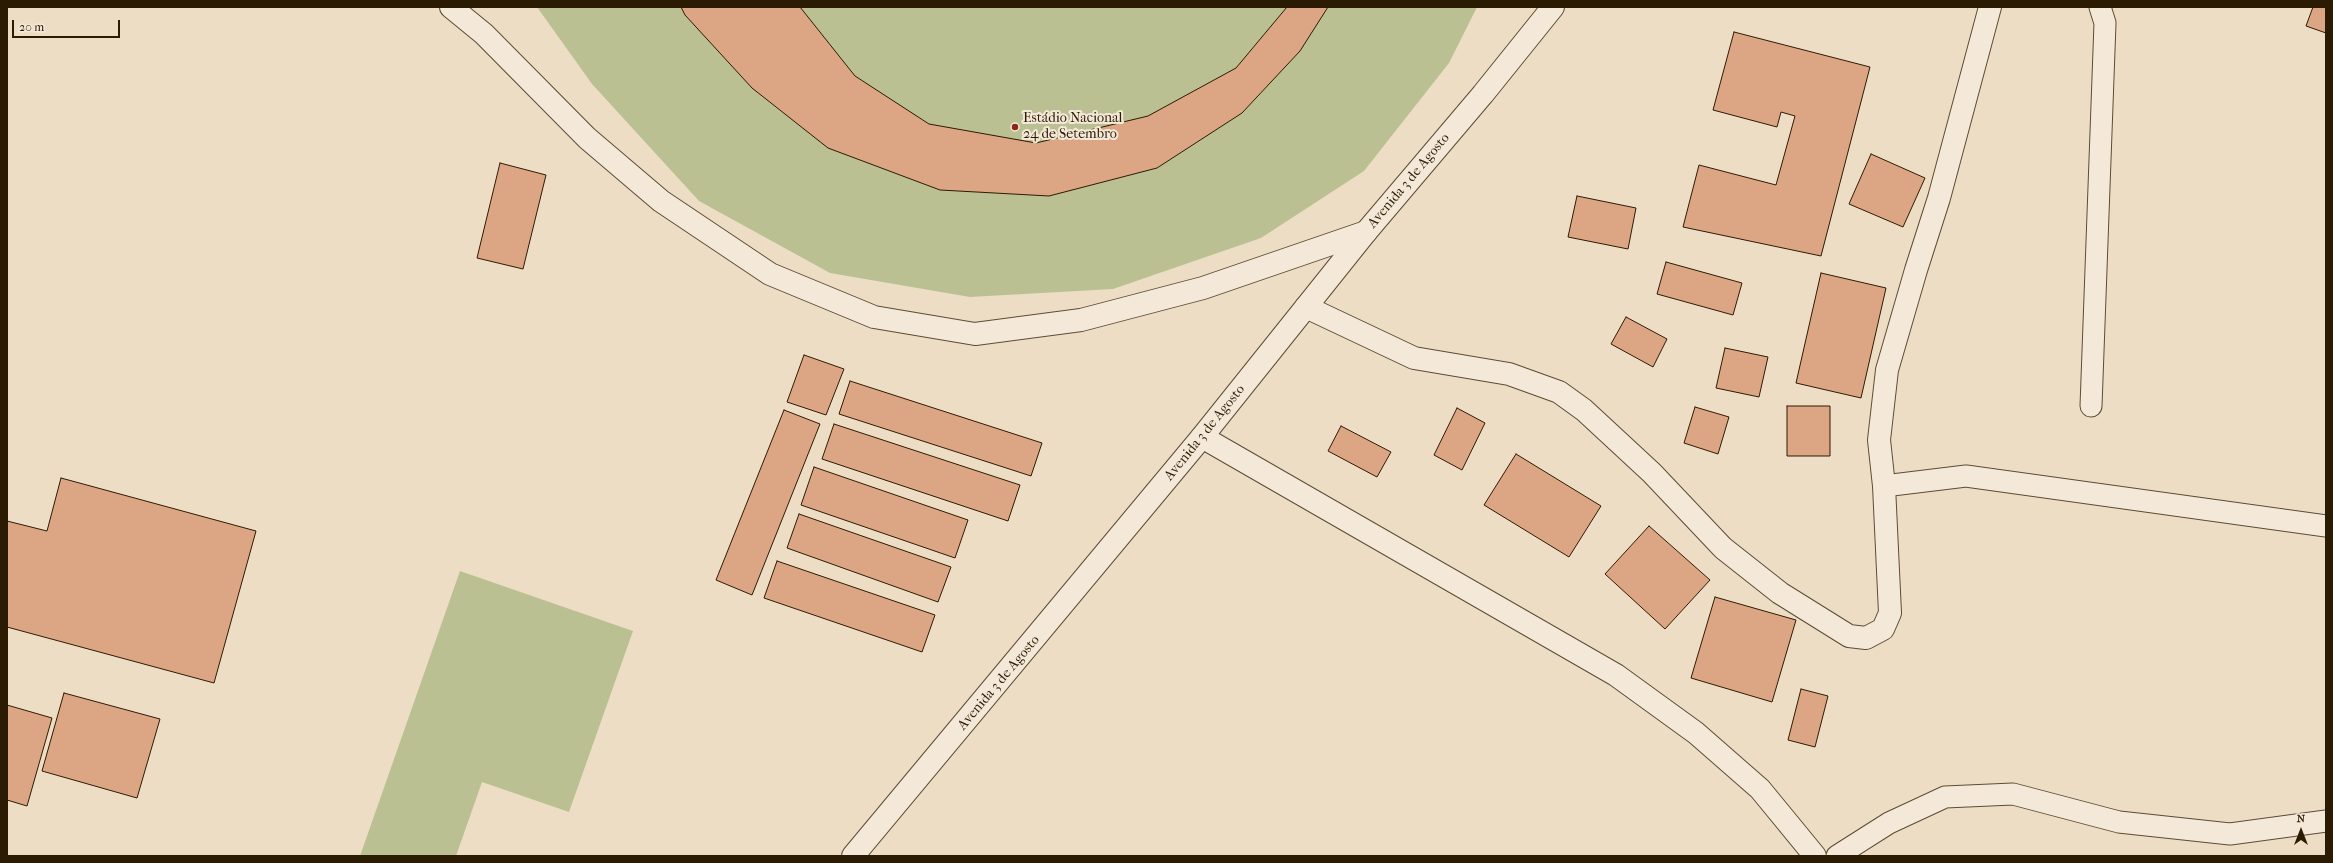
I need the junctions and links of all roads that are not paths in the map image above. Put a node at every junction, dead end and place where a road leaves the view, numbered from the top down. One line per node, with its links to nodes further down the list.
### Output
1 (451, 7): 5 (street)
2 (1553, 7): 5 (street, Avenida 3 de Agosto)
3 (1990, 7): 9 (street)
4 (2100, 7): 7 (lane)
5 (1366, 232): 6 (street, Avenida 3 de Agosto)
6 (1306, 307): 8 (street, Avenida 3 de Agosto); 9 (street)
7 (2091, 406)
8 (1202, 438): 12 (street, Avenida 3 de Agosto); 13 (street)
9 (1884, 486): 10 (lane)
10 (2326, 526)
11 (2326, 821): 14 (lane)
12 (853, 856)
13 (1815, 856)
14 (1837, 856)

